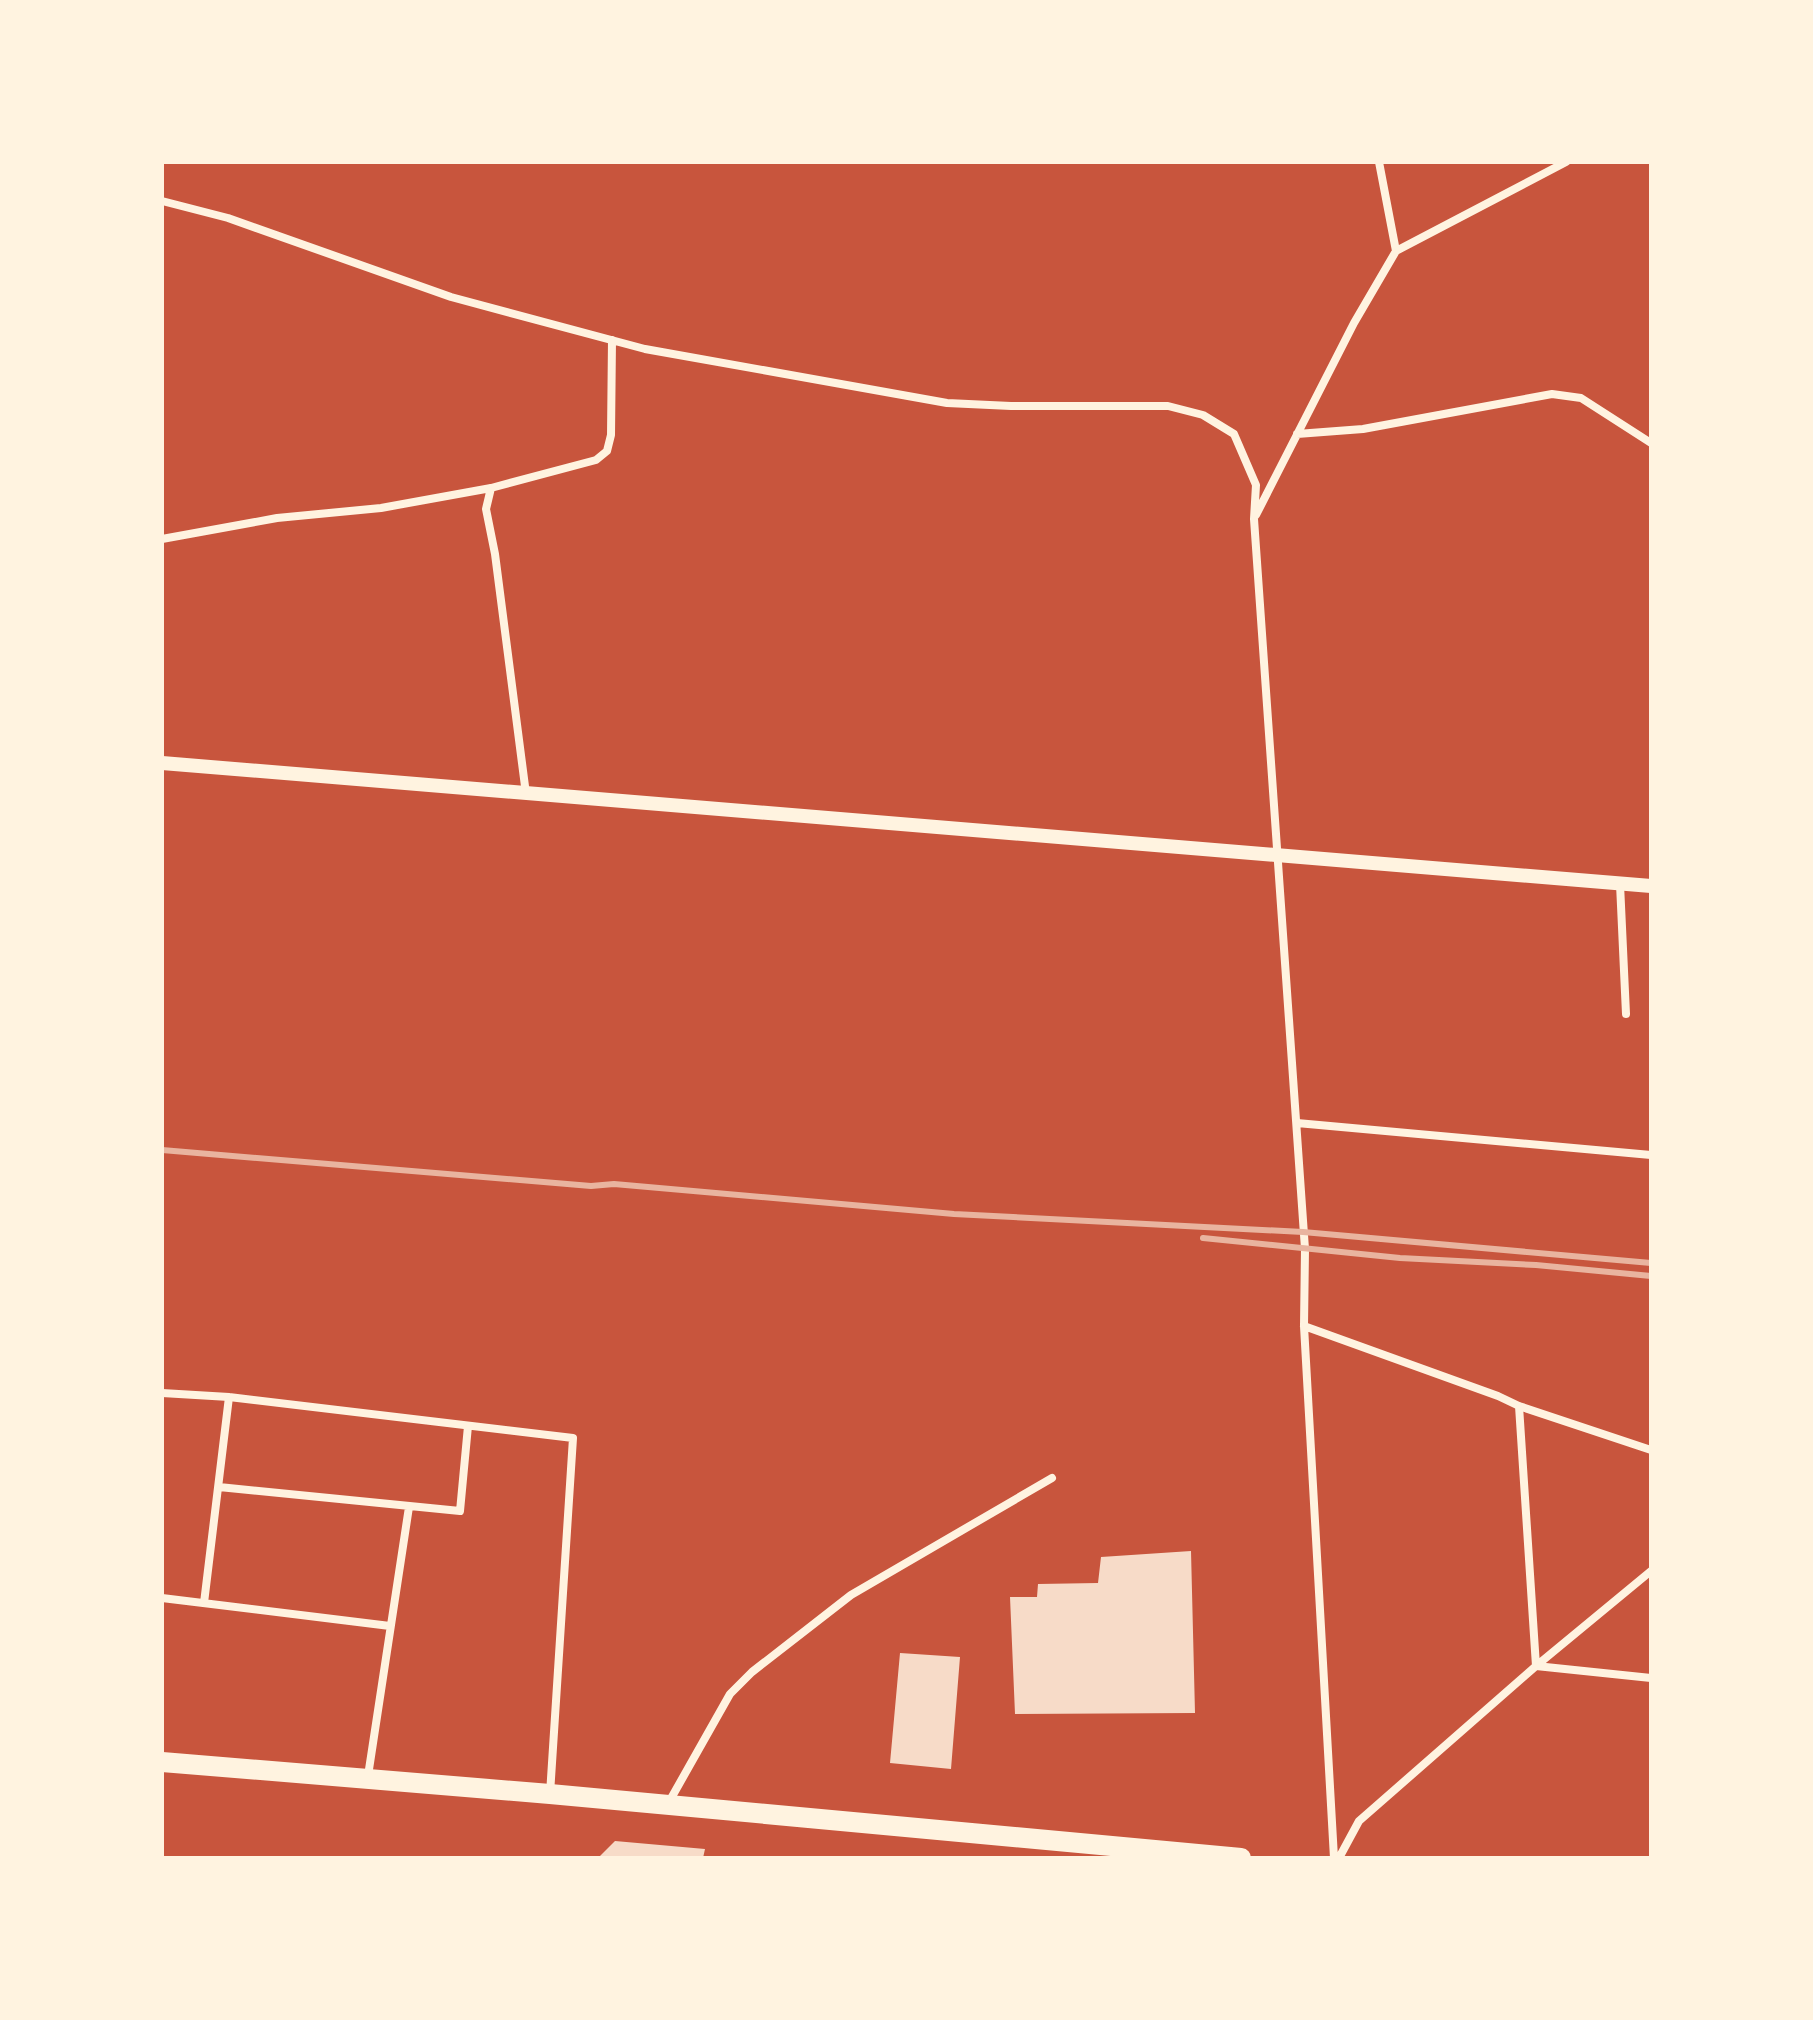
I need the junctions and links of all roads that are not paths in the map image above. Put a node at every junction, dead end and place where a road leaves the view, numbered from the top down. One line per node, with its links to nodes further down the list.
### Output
1 (1379, 162): 4 (street)
2 (1566, 162): 4 (street)
3 (162, 201): 5 (street)
4 (1396, 251): 6 (street)
5 (612, 340): 8 (street); 9 (street)
6 (1297, 434): 7 (street); 9 (street)
7 (1651, 443)
8 (491, 488): 10 (street); 12 (street)
9 (1254, 519): 13 (street)
10 (162, 539)
11 (162, 763): 12 (street)
12 (526, 794): 13 (street)
13 (1276, 857): 14 (street); 17 (street)
14 (1620, 884): 15 (street); 16 (street)
15 (1651, 886)
16 (1626, 1014)
17 (1297, 1123): 18 (street); 19 (street)
18 (1651, 1155)
19 (1304, 1326): 22 (street); 39 (street)
20 (162, 1393): 21 (street)
21 (229, 1397): 23 (street); 26 (street)
22 (1519, 1406): 24 (street); 32 (street)
23 (468, 1426): 27 (street); 36 (street)
24 (1651, 1450)
25 (1052, 1478): 37 (street)
26 (219, 1487): 27 (street); 30 (street)
27 (409, 1507): 31 (street)
28 (1651, 1571): 32 (street)
29 (162, 1598): 30 (street)
30 (204, 1603): 31 (street)
31 (390, 1626): 35 (street)
32 (1536, 1666): 33 (street); 39 (street)
33 (1651, 1678)
34 (162, 1762): 35 (main road)
35 (368, 1781): 36 (main road)
36 (550, 1794): 37 (main road)
37 (667, 1806): 38 (main road)
38 (1241, 1858)
39 (1336, 1858)

